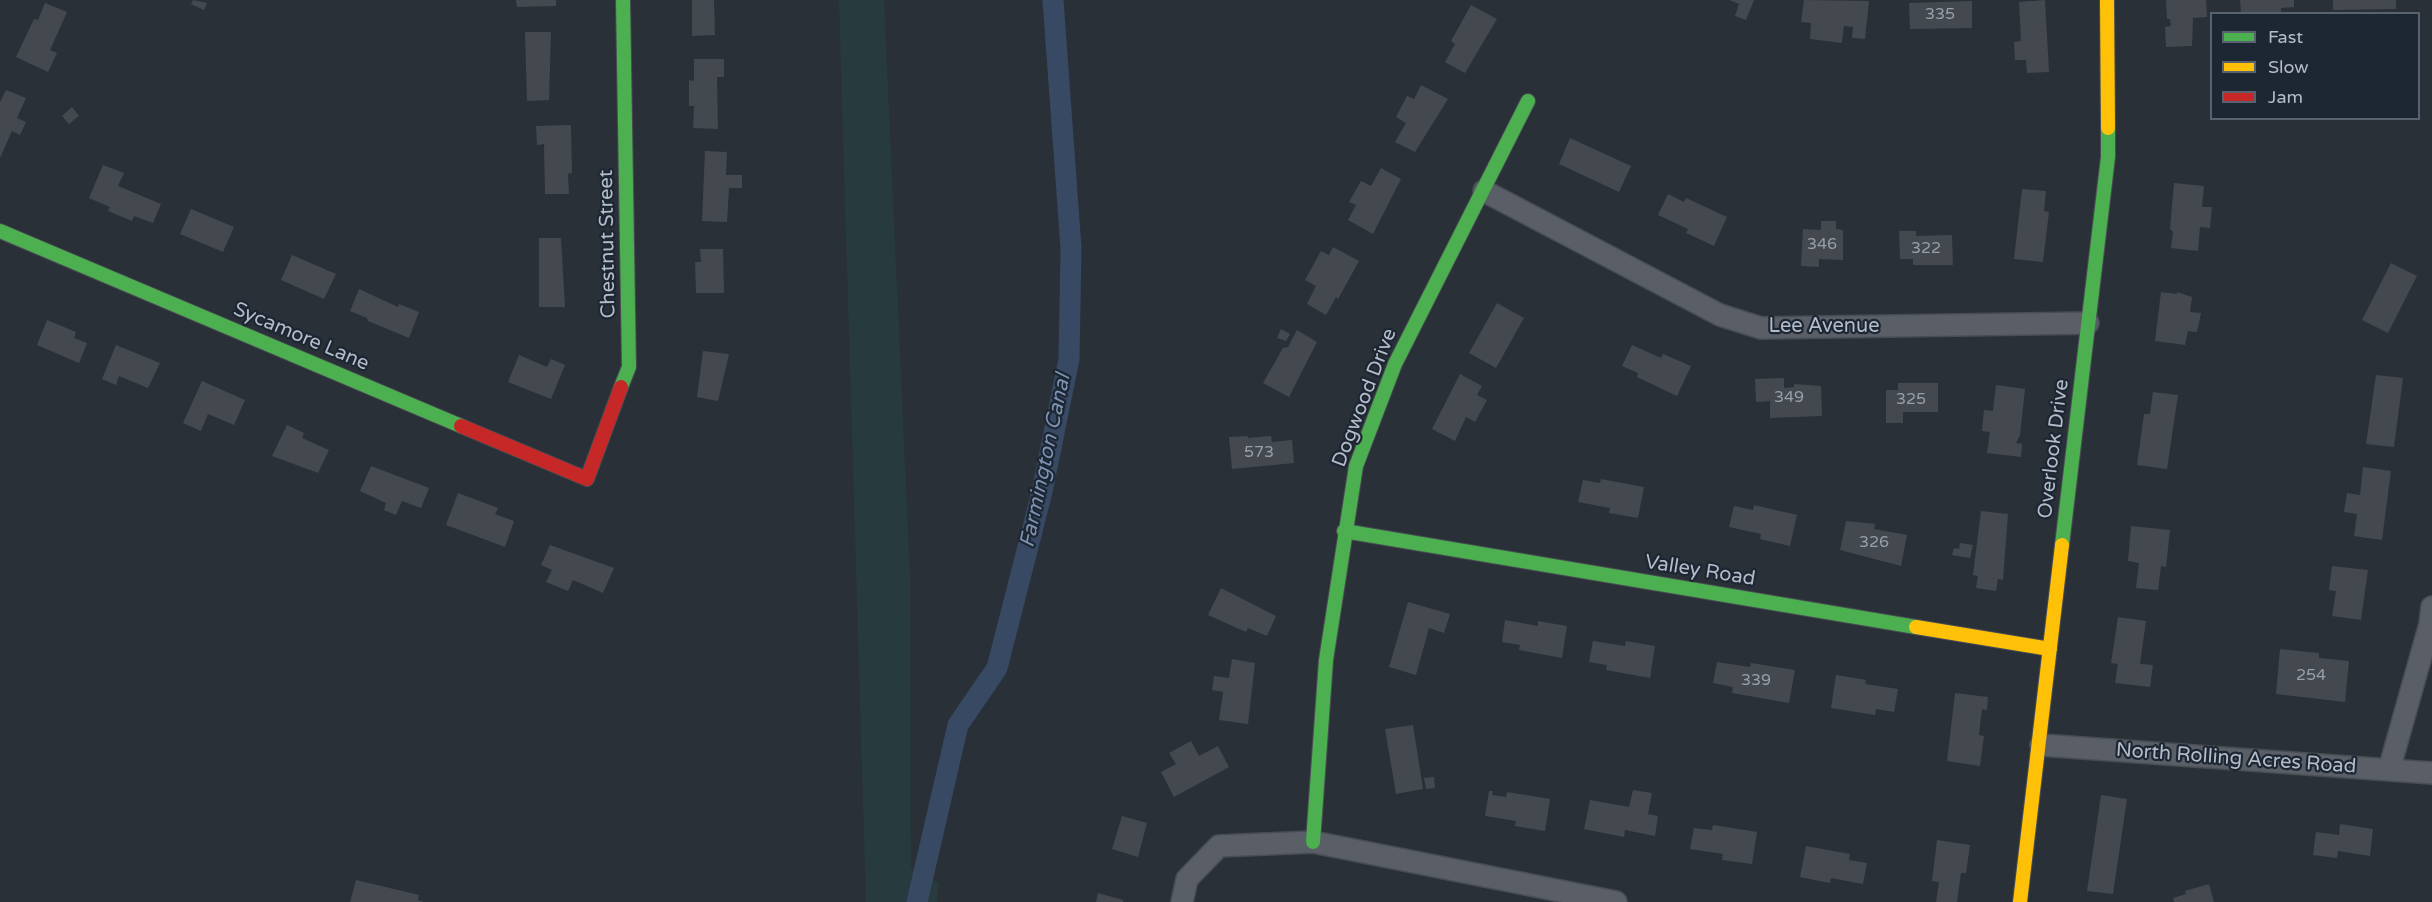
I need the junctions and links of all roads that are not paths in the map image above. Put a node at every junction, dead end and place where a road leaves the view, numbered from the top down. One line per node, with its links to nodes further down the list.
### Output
1 (623, 0): 7 (street, Chestnut Street)
2 (2107, 0): 6 (street, Overlook Drive)
3 (1527, 101): 4 (street, Dogwood Drive)
4 (1484, 191): 6 (street, Lee Avenue); 8 (street, Dogwood Drive)
5 (0, 231): 7 (street, Sycamore Lane)
6 (2088, 323): 10 (street, Overlook Drive)
7 (587, 479)
8 (1344, 531): 10 (street, Valley Road); 14 (street, Dogwood Drive)
9 (2432, 607): 12 (street)
10 (2050, 649): 11 (street, Overlook Drive)
11 (2041, 745): 12 (street, North Rolling Acres Road); 17 (street, Overlook Drive)
12 (2389, 770): 13 (street, North Rolling Acres Road)
13 (2432, 773)
14 (1313, 842): 15 (street); 16 (street)
15 (1182, 902)
16 (1616, 902)
17 (2020, 902)

